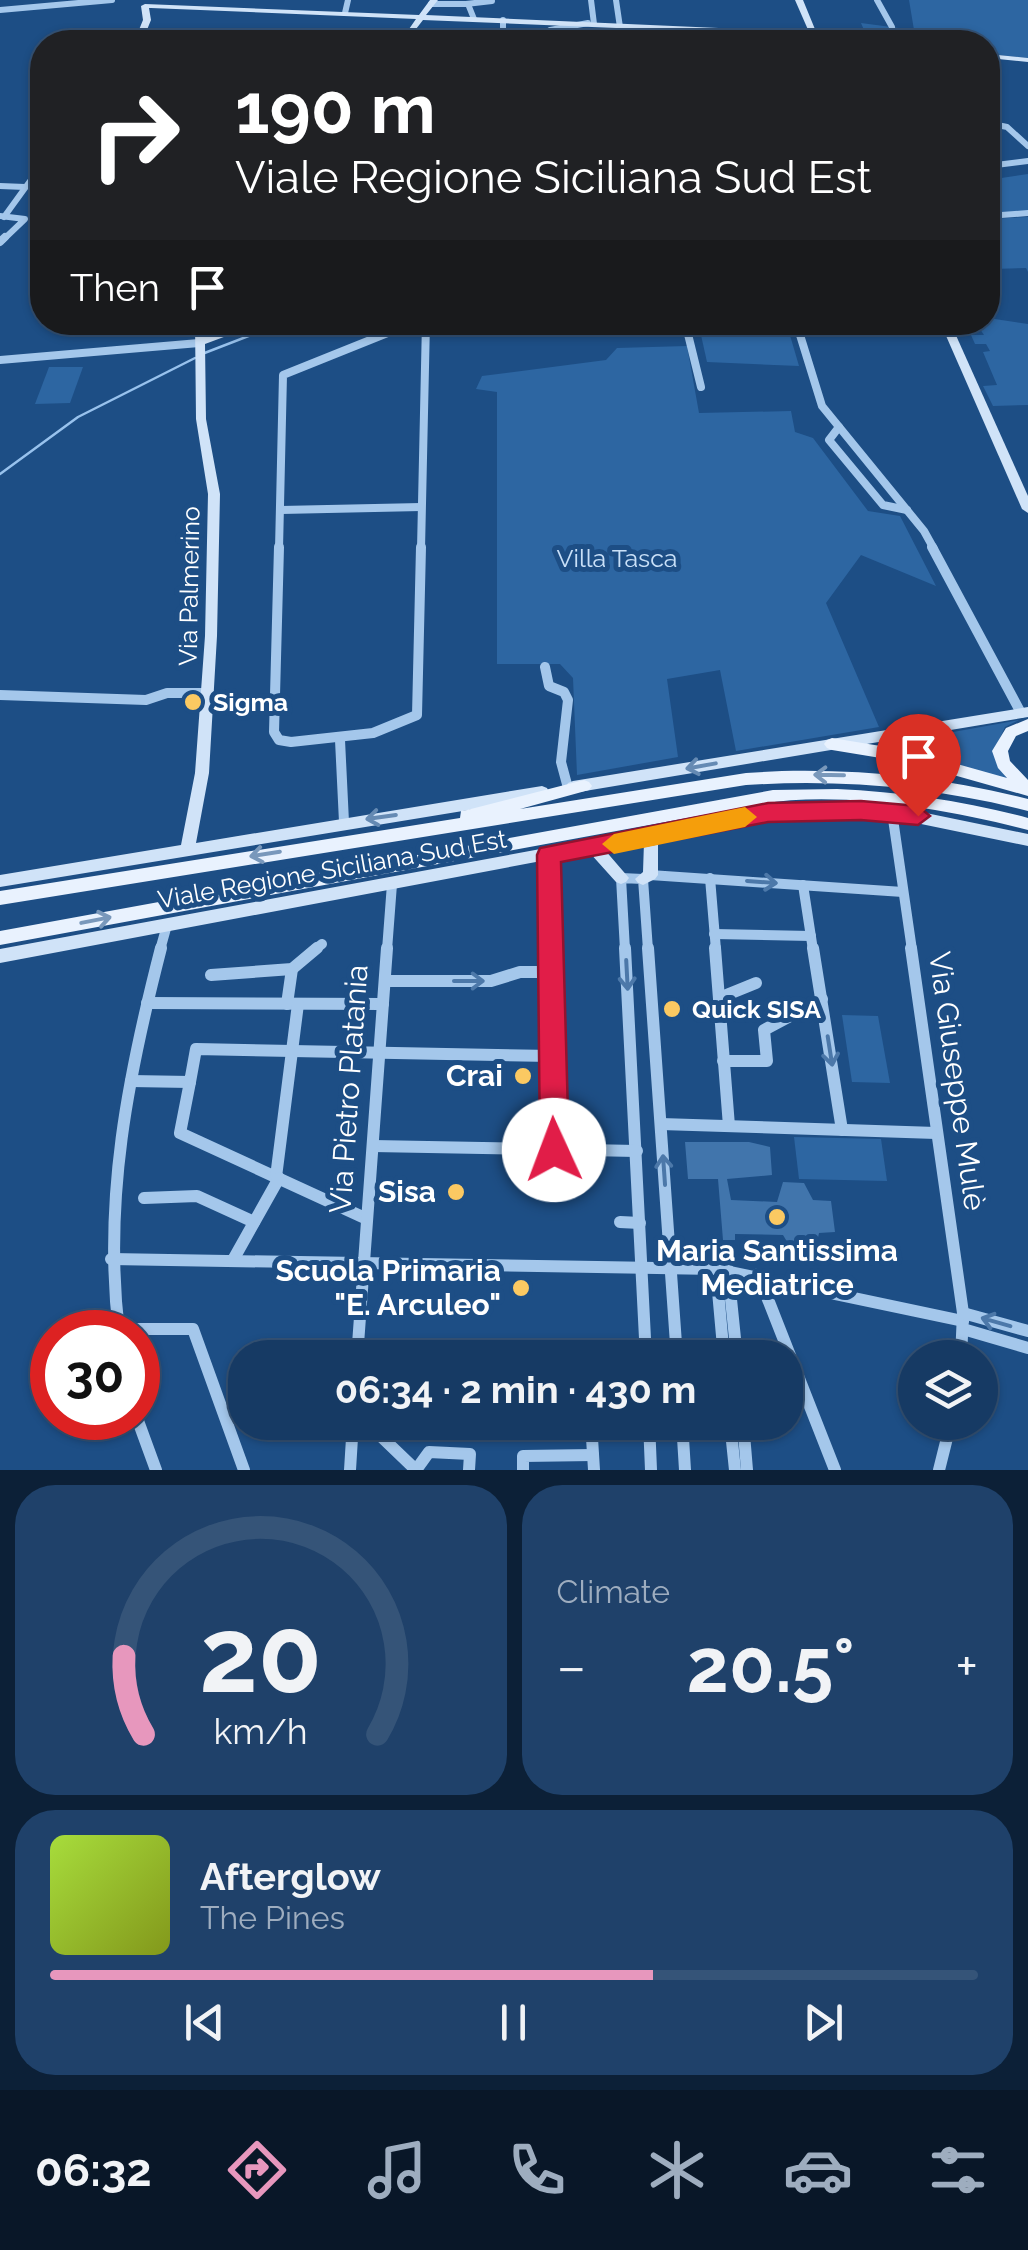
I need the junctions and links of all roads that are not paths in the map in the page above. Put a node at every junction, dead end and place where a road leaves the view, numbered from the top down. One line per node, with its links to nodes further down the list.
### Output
1 (112, 0): 11 (street)
2 (348, 0): 12 (street)
3 (590, 0): 16 (street)
4 (616, 0): 17 (street)
5 (799, 0): 26 (street)
6 (877, 0): 18 (street)
7 (492, 1): 10 (street)
8 (433, 2): 10 (street); 13 (street)
9 (148, 3): 12 (street); 20 (street)
10 (466, 4): 14 (street)
11 (0, 10)
12 (345, 13): 13 (street)
13 (422, 16): 14 (street); 21 (street)
14 (474, 19): 15 (street)
15 (503, 20): 16 (street); 22 (street)
16 (591, 23): 17 (street); 23 (street)
17 (622, 25): 19 (street); 24 (street)
18 (892, 27)
19 (644, 29): 25 (street)
20 (142, 30)
21 (412, 30)
22 (503, 30)
23 (550, 30)
24 (621, 30)
25 (665, 30)
26 (812, 30)
27 (1000, 57): 28 (street)
28 (1028, 60)
29 (1000, 126): 30 (street)
30 (1028, 146)
31 (1028, 161): 32 (street)
32 (1000, 164)
33 (30, 181): 35 (street)
34 (0, 186): 35 (street)
35 (25, 187): 38 (street)
36 (1028, 213): 37 (street)
37 (1000, 215)
38 (2, 217): 39 (street)
39 (0, 242)
40 (200, 335): 47 (street, Via Palmerino)
41 (233, 335): 47 (street)
42 (382, 335): 54 (street)
43 (426, 335): 52 (street)
44 (688, 335): 49 (street)
45 (800, 335): 50 (street)
46 (951, 335): 53 (street)
47 (199, 352): 48 (street); 56 (street, Via Palmerino)
48 (0, 360)
49 (701, 387)
50 (841, 430): 51 (street); 51 (street)
51 (904, 506): 58 (street)
52 (421, 508): 54 (street); 59 (street)
53 (1028, 509)
54 (281, 510): 59 (street)
55 (545, 667): 61 (street)
56 (209, 693): 57 (street); 73 (street, Via Palmerino)
57 (0, 694)
58 (1026, 717): 60 (street, Viale Regione Siciliana Sud Est); 62 (main road)
59 (340, 740): 66 (street)
60 (832, 744): 61 (street, Viale Regione Siciliana Sud Est, one-way to 61); 62 (main road)
61 (576, 787): 66 (street, Viale Regione Siciliana Sud Est, one-way to 66); 69 (main road)
62 (1028, 789)
63 (773, 796): 67 (main road); 68 (main road, Viale Regione Siciliana Sud Est); 86 (main road, Viale Regione Siciliana Sud Est, one-way to 63)
64 (1028, 805): 69 (main road, Viale Regione Siciliana Sud Est, one-way to 69)
65 (892, 812): 67 (street, Viale Regione Siciliana Sud Est); 71 (street, Viale Regione Siciliana Sud Est); 81 (street, Via Giuseppe Mulè)
66 (344, 822): 73 (street, Viale Regione Siciliana Sud Est)
67 (712, 824): 70 (street, Viale Regione Siciliana Sud Est)
68 (1028, 824)
69 (406, 833): 82 (main road, Viale Regione Siciliana Sud Est, one-way to 82)
70 (650, 837): 72 (street, Viale Regione Siciliana Sud Est); 75 (street)
71 (1028, 840)
72 (594, 848): 74 (street, Viale Regione Siciliana Sud Est); 76 (street)
73 (186, 850): 78 (street, Viale Regione Siciliana Sud Est)
74 (549, 855): 79 (street, Viale Regione Siciliana Sud Est); 90 (street)
75 (646, 877): 76 (street); 77 (street); 105 (street)
76 (621, 878): 111 (street, one-way to 111)
77 (710, 878): 80 (street, one-way to 80); 84 (street)
78 (0, 880)
79 (392, 884): 83 (street, Viale Regione Siciliana Sud Est); 92 (street, Via Pietro Platania)
80 (803, 885): 81 (street); 85 (street)
81 (903, 892): 108 (street, Via Giuseppe Mulè)
82 (0, 898)
83 (167, 925): 88 (street, Viale Regione Siciliana Sud Est); 96 (street)
84 (714, 934): 85 (street); 94 (street)
85 (811, 936): 95 (street)
86 (0, 938)
87 (322, 944): 89 (street)
88 (0, 956)
89 (292, 970): 91 (street); 97 (street)
90 (552, 972): 92 (street, one-way to 90); 101 (street)
91 (211, 975)
92 (385, 980): 98 (street, Via Pietro Platania)
93 (756, 983): 94 (street)
94 (719, 998): 102 (street)
95 (822, 999): 102 (street); 107 (street, one-way to 107)
96 (146, 1003): 97 (street); 103 (street)
97 (292, 1004): 98 (street); 99 (street)
98 (383, 1004): 100 (street, Via Pietro Platania)
99 (292, 1048): 100 (street); 104 (street); 112 (street)
100 (380, 1052): 101 (street); 109 (street, Via Pietro Platania)
101 (552, 1056): 110 (street)
102 (723, 1061): 106 (street)
103 (130, 1080): 104 (street); 118 (street)
104 (190, 1082): 112 (street)
105 (661, 1124): 106 (street); 122 (street, one-way to 105)
106 (729, 1126): 107 (street)
107 (842, 1130): 108 (street)
108 (936, 1134): 126 (street, Via Giuseppe Mulè)
109 (372, 1146): 110 (street); 114 (street, Via Pietro Platania)
110 (554, 1150): 111 (street)
111 (637, 1151): 117 (street)
112 (277, 1177): 114 (street); 115 (street)
113 (144, 1198): 115 (street)
114 (367, 1219): 120 (street, Via Pietro Platania)
115 (254, 1222): 119 (street)
116 (620, 1222): 117 (street)
117 (640, 1223): 121 (street)
118 (110, 1259): 119 (street); 125 (street)
119 (233, 1260): 120 (street)
120 (364, 1262): 121 (street); 129 (street, Via Pietro Platania)
121 (642, 1266): 122 (street); 130 (street)
122 (671, 1267): 123 (street); 131 (street)
123 (722, 1269): 124 (street); 132 (street); 133 (street)
124 (758, 1274): 126 (street); 157 (street)
125 (116, 1310)
126 (963, 1321): 128 (street, one-way to 126); 134 (street, Via Giuseppe Mulè); 135 (street)
127 (160, 1330): 148 (street)
128 (1028, 1331)
129 (358, 1340)
130 (645, 1340)
131 (676, 1340)
132 (724, 1340)
133 (734, 1340)
134 (962, 1340)
135 (1028, 1348)
136 (145, 1440): 147 (street)
137 (353, 1440): 149 (street)
138 (385, 1440): 150 (street)
139 (650, 1440): 153 (street)
140 (683, 1440): 154 (street)
141 (736, 1440): 144 (street)
142 (740, 1440): 144 (street)
143 (948, 1440): 146 (street)
144 (739, 1450): 155 (street); 156 (street)
145 (594, 1463): 152 (street)
146 (942, 1469)
147 (156, 1470)
148 (244, 1470)
149 (350, 1470)
150 (416, 1470): 151 (street)
151 (470, 1470)
152 (523, 1470)
153 (651, 1470)
154 (685, 1470)
155 (735, 1470)
156 (748, 1470)
157 (834, 1470)

